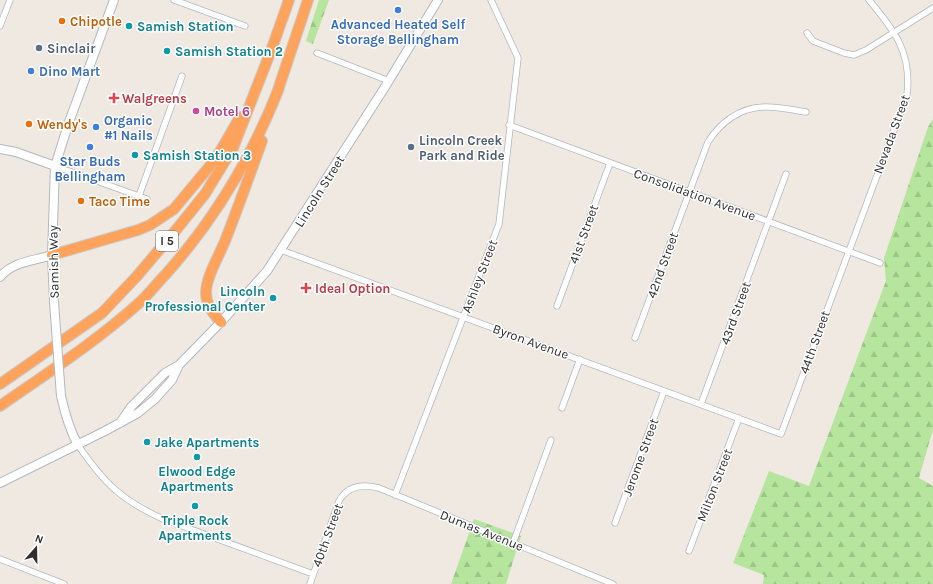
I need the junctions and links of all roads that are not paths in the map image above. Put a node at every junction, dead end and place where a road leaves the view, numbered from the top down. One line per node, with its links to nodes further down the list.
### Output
1 (10, 0): 10 (street)
2 (114, 0): 23 (main road, Samish Way)
3 (174, 0): 11 (street)
4 (288, 0): 14 (highway, I 5)
5 (308, 0): 18 (highway, I 5)
6 (438, 0): 17 (main road, Lincoln Street)
7 (491, 0): 20 (street, Ashley Street)
8 (869, 0): 13 (street, Nevada Street)
9 (933, 8): 13 (street)
10 (0, 26)
11 (245, 26)
12 (807, 33): 13 (street)
13 (894, 33): 30 (street, Nevada Street)
14 (272, 48): 31 (highway); 39 (highway, I 5)
15 (317, 53): 17 (street)
16 (182, 76): 26 (street)
17 (389, 81): 29 (main road, Lincoln Street)
18 (279, 88): 36 (highway); 42 (highway, I 5)
19 (806, 112): 25 (street, 42nd Street)
20 (509, 125): 22 (street, Consolidation Avenue); 35 (street, Ashley Street)
21 (0, 149): 23 (main road)
22 (610, 163): 25 (street, Consolidation Avenue); 34 (street, 41st Street)
23 (55, 166): 26 (street); 31 (main road, Samish Way)
24 (786, 174): 28 (street, 43rd Street)
25 (689, 192): 28 (street, Consolidation Avenue); 37 (street, 42nd Street)
26 (139, 196): 27 (street)
27 (147, 199)
28 (768, 222): 30 (street, Consolidation Avenue); 41 (street, 43rd Street)
29 (281, 250): 35 (street, Byron Avenue); 36 (main road, Lincoln Street)
30 (848, 251): 32 (street, Consolidation Avenue); 45 (street, 44th Street)
31 (52, 254): 33 (main road); 47 (main road, Samish Way, bridge)
32 (880, 263)
33 (0, 277)
34 (556, 306)
35 (464, 316): 38 (street, Byron Avenue); 50 (street, Ashley Street)
36 (221, 322): 47 (main road, Lincoln Street)
37 (635, 338)
38 (580, 359): 40 (street, Byron Avenue); 43 (street)
39 (0, 384)
40 (664, 391): 41 (street, Byron Avenue); 51 (street, Jerome Street)
41 (701, 404): 44 (street, Byron Avenue)
42 (0, 406)
43 (562, 408)
44 (740, 418): 45 (street, Byron Avenue); 53 (street, Milton Street)
45 (781, 434)
46 (551, 440): 52 (street)
47 (78, 445): 48 (main road); 55 (street)
48 (0, 483)
49 (349, 489): 50 (street, Dumas Avenue); 55 (street, 40th Street)
50 (395, 495): 52 (street, Dumas Avenue)
51 (615, 523)
52 (512, 543): 58 (street, Dumas Avenue)
53 (689, 551)
54 (0, 559): 56 (street)
55 (313, 574): 57 (street, 40th Street)
56 (64, 584)
57 (310, 584)
58 (613, 584)

